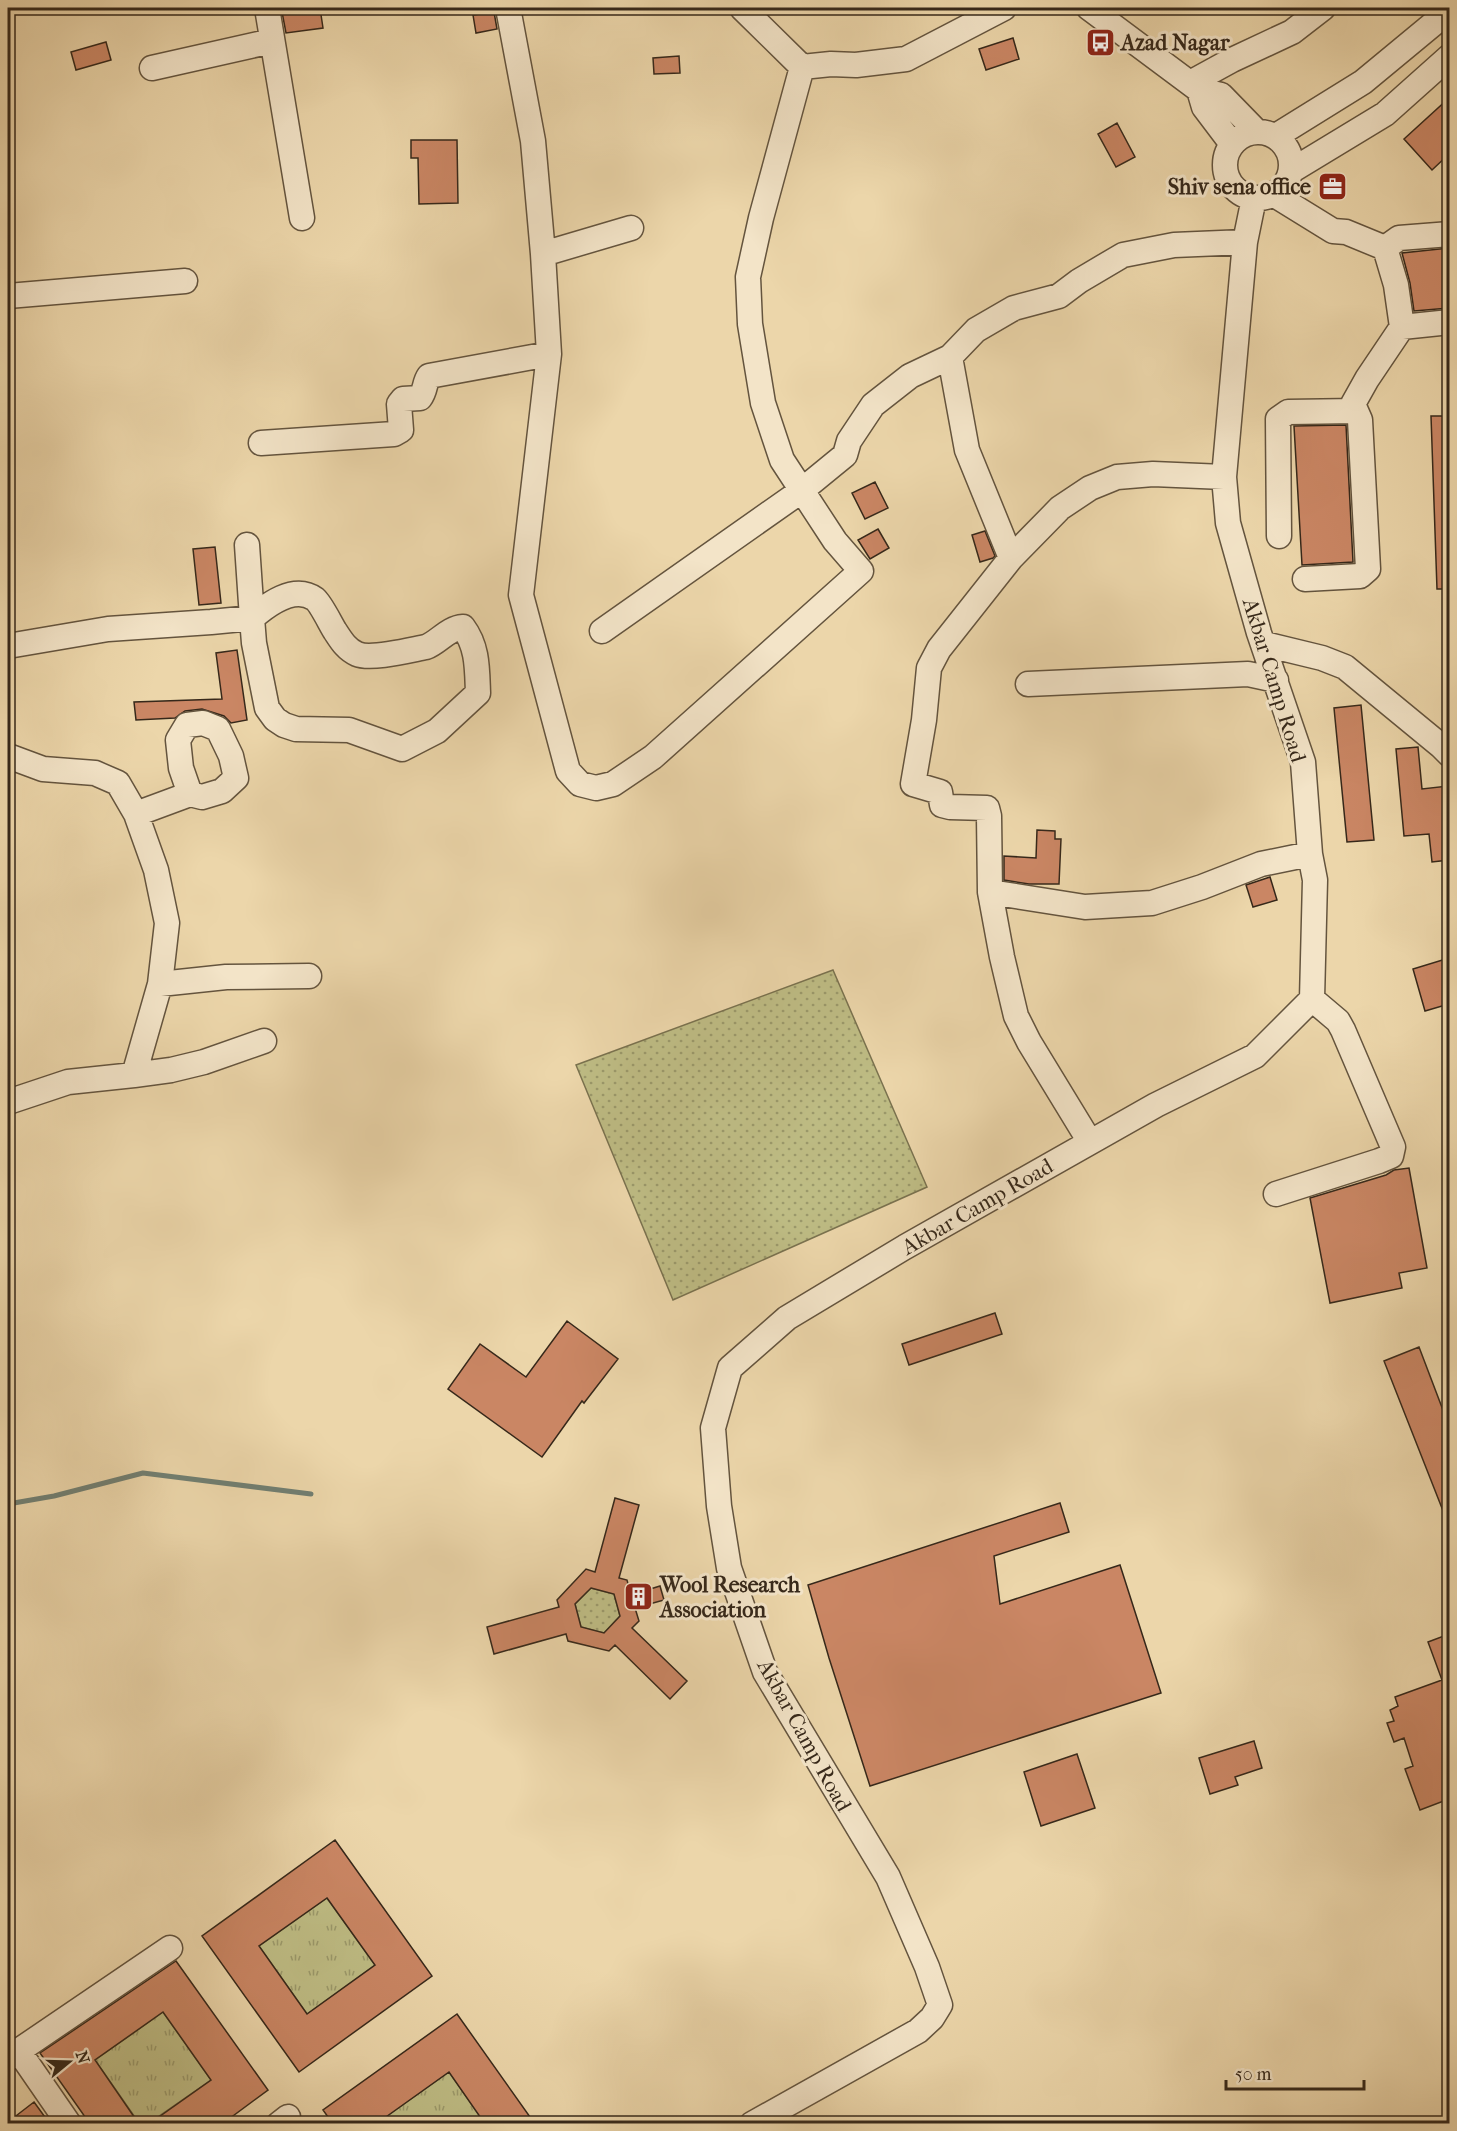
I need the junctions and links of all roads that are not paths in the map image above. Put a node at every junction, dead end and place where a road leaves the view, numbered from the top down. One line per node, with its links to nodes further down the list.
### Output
1 (267, 8): 8 (street)
2 (508, 8): 23 (street)
3 (742, 8): 10 (street)
4 (1004, 8): 10 (street)
5 (1089, 8): 13 (street)
6 (1323, 8): 13 (street)
7 (1449, 10): 12 (street)
8 (272, 40): 11 (street); 18 (street)
9 (1449, 56): 14 (street)
10 (802, 67): 33 (street)
11 (152, 68)
12 (1363, 82): 14 (street); 15 (street)
13 (1195, 86): 15 (street); 16 (street)
14 (1385, 114): 17 (street)
15 (1266, 134): 16 (street); 17 (street)
16 (1232, 144): 17 (street)
17 (1275, 187): 21 (street, Akbar Camp Road); 22 (street)
18 (302, 218)
19 (631, 228): 23 (street)
20 (1449, 234): 22 (street)
21 (1245, 242): 29 (street); 32 (street, Akbar Camp Road)
22 (1385, 248): 27 (street)
23 (543, 254): 28 (street)
24 (185, 281): 25 (street)
25 (8, 296)
26 (1449, 322): 27 (street)
27 (1402, 327): 30 (street)
28 (549, 354): 31 (street); 33 (street)
29 (950, 357): 33 (street); 36 (street)
30 (1356, 411): 34 (street); 37 (street)
31 (261, 443)
32 (1224, 477): 36 (street); 40 (street, Akbar Camp Road)
33 (801, 491): 39 (street)
34 (1279, 536)
35 (247, 545): 38 (street)
36 (1011, 558): 49 (street)
37 (1305, 579)
38 (252, 618): 38 (street); 41 (street)
39 (602, 631)
40 (1264, 644): 42 (street, Akbar Camp Road); 44 (street)
41 (8, 646)
42 (1276, 680): 43 (street); 48 (street, Akbar Camp Road)
43 (1028, 684)
44 (1449, 755)
45 (8, 756): 47 (street)
46 (190, 794): 47 (street)
47 (136, 814): 51 (street)
48 (1310, 854): 49 (street); 52 (street, Akbar Camp Road)
49 (990, 892): 56 (street)
50 (309, 976): 51 (street)
51 (160, 984): 54 (street)
52 (1312, 999): 56 (street, Akbar Camp Road); 57 (street)
53 (264, 1041): 54 (street)
54 (134, 1075): 55 (street)
55 (8, 1102)
56 (1090, 1142): 61 (street, Akbar Camp Road)
57 (1276, 1194)
58 (170, 1948): 59 (street)
59 (13, 2054): 60 (street)
60 (69, 2124)
61 (752, 2124)

